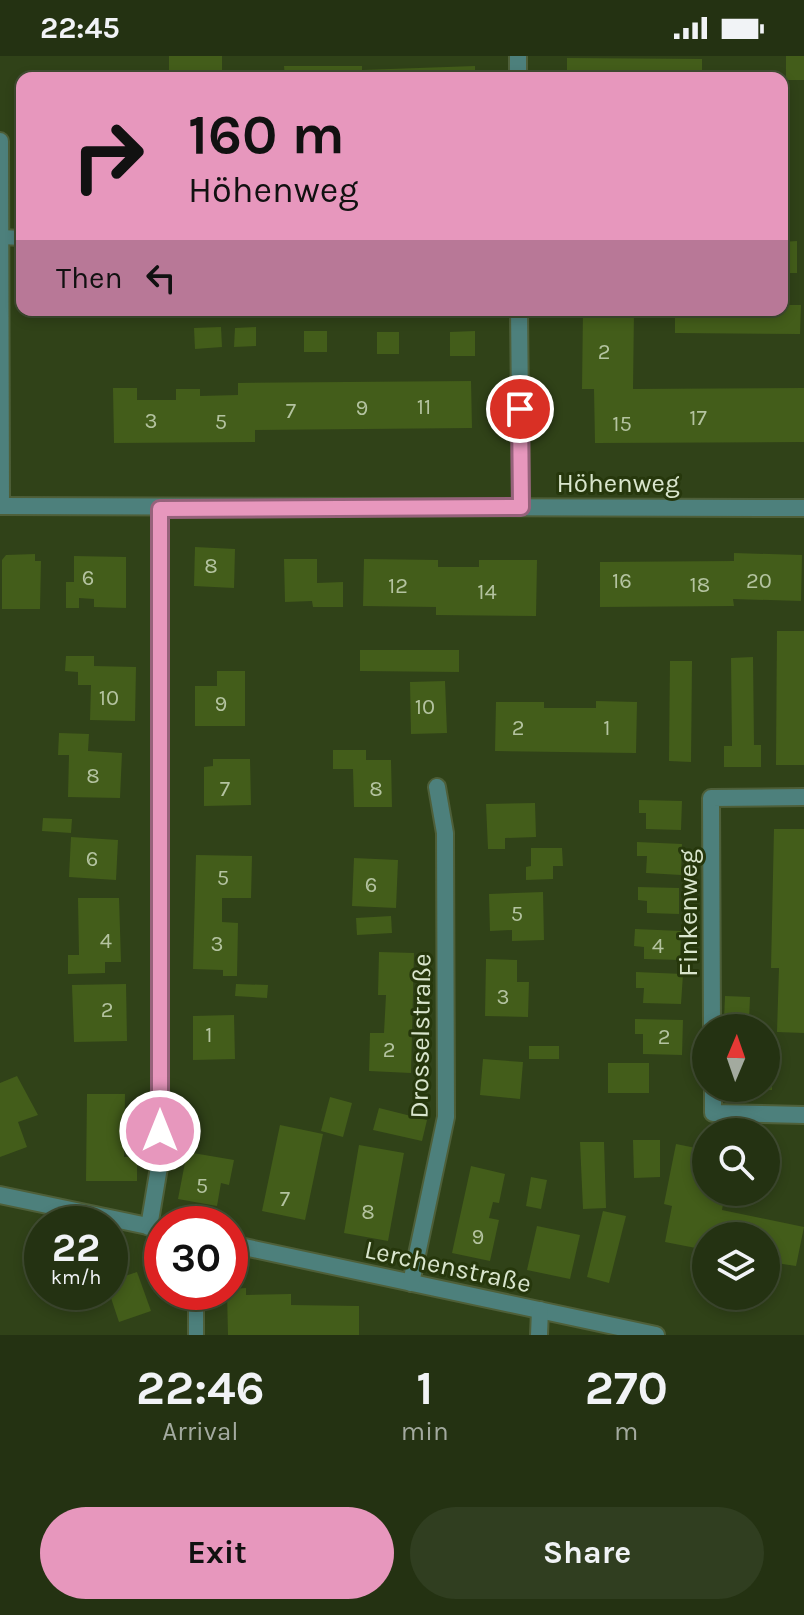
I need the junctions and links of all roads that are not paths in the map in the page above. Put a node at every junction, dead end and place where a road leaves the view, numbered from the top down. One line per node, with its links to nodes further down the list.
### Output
1 (0, 141): 2 (street)
2 (1, 237): 4 (street)
3 (519, 316): 5 (street)
4 (1, 506): 7 (street, Höhenweg)
5 (521, 507): 6 (street, Höhenweg); 7 (street, Höhenweg)
6 (804, 508)
7 (160, 509): 14 (street)
8 (437, 787): 17 (street, Drosselstraße)
9 (804, 797): 10 (street, Finkenweg)
10 (712, 1014)
11 (713, 1102): 12 (street)
12 (804, 1115)
13 (0, 1195): 15 (street)
14 (157, 1206)
15 (144, 1226)
16 (248, 1248): 17 (street, Lerchenstraße)
17 (411, 1283): 19 (street, Lerchenstraße)
18 (196, 1310): 20 (lane)
19 (540, 1310): 21 (street); 22 (street, Lerchenstraße)
20 (196, 1335)
21 (539, 1335)
22 (656, 1335)

